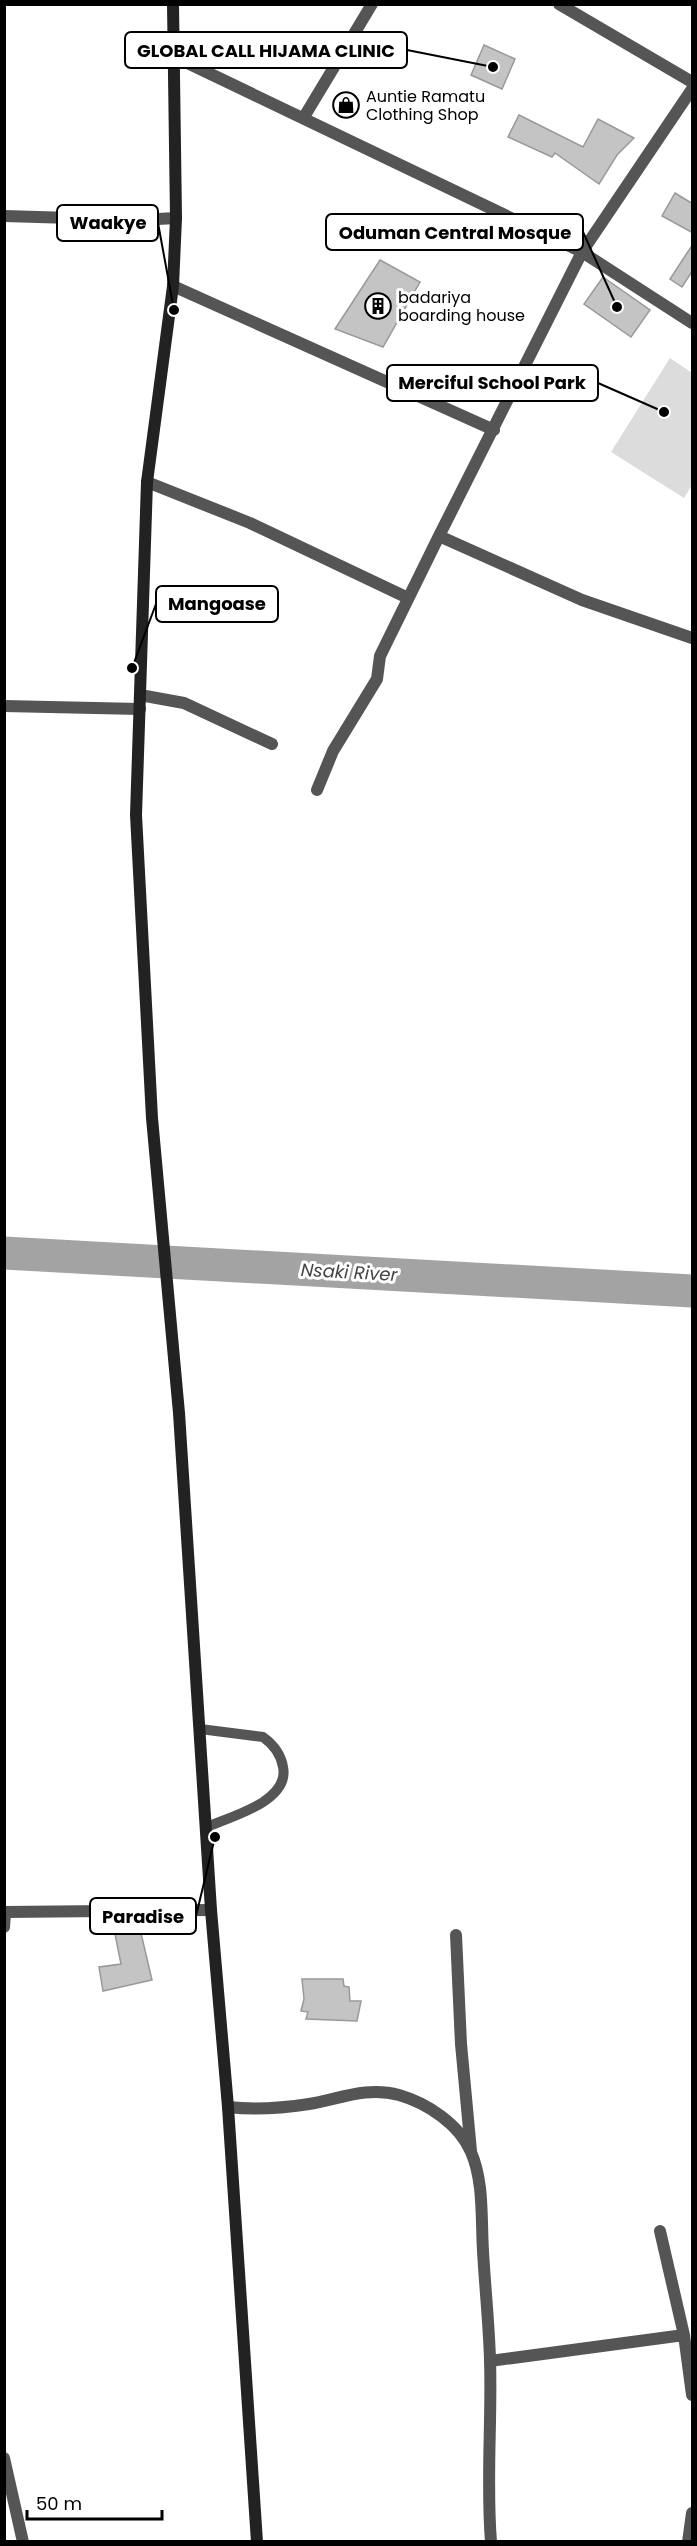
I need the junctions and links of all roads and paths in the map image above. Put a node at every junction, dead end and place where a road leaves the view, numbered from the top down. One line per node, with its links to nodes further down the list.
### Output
1 (173, 4): 4 (street)
2 (372, 4): 7 (street)
3 (559, 4): 5 (street)
4 (173, 56): 7 (street); 9 (street)
5 (693, 82)
6 (693, 89): 10 (street)
7 (304, 117): 10 (street)
8 (4, 216): 9 (street)
9 (176, 218): 11 (street)
10 (582, 252): 12 (street); 13 (street)
11 (173, 286): 13 (street); 14 (street)
12 (693, 323)
13 (494, 430): 15 (street)
14 (147, 482): 16 (street); 18 (street)
15 (439, 536): 16 (street); 17 (street)
16 (408, 598): 22 (street)
17 (693, 638)
18 (141, 696): 20 (street); 21 (street)
19 (4, 706): 20 (street)
20 (140, 709): 23 (street)
21 (272, 744)
22 (317, 790)
23 (200, 1729): 24 (street); 24 (lane)
24 (206, 1827): 25 (street)
25 (211, 1910): 26 (street); 29 (street)
26 (5, 1912): 27 (street)
27 (4, 1927)
28 (456, 1935): 30 (street)
29 (228, 2107): 30 (street); 38 (street)
30 (471, 2152): 33 (street)
31 (660, 2231): 32 (street)
32 (684, 2335): 33 (street); 34 (street)
33 (490, 2361): 39 (street)
34 (693, 2395)
35 (4, 2458): 37 (street)
36 (693, 2512): 40 (street)
37 (23, 2541)
38 (257, 2541)
39 (491, 2541)
40 (688, 2541)

